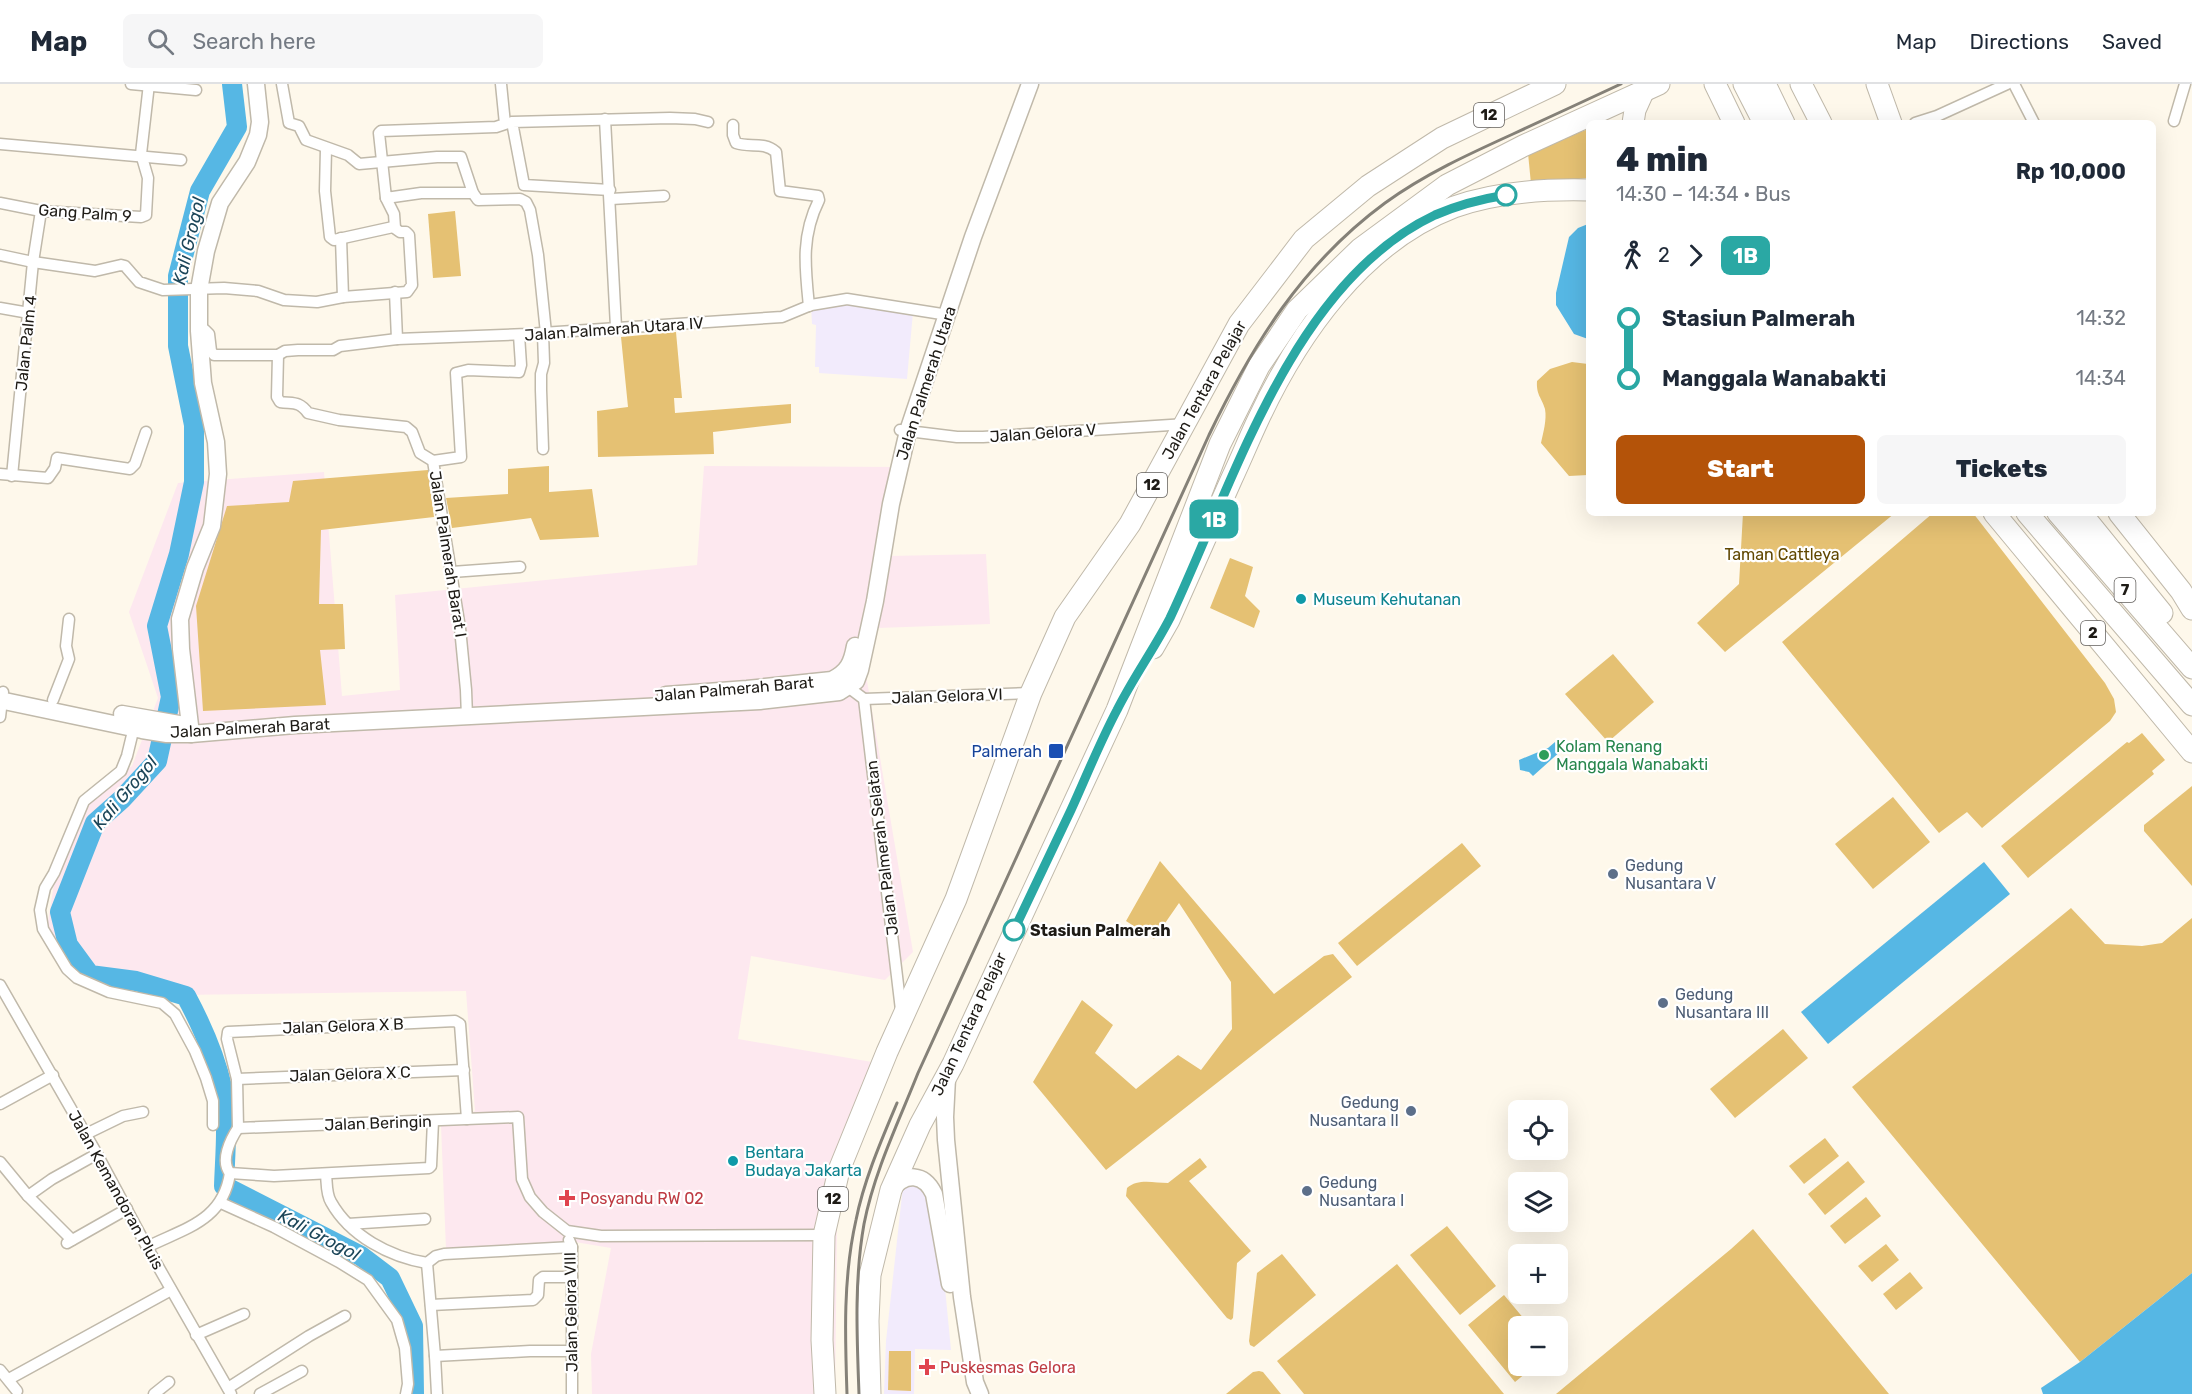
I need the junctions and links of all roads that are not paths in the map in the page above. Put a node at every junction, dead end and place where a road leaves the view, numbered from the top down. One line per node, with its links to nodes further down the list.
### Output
1 (131, 84): 17 (street)
2 (256, 84): 51 (main road)
3 (282, 84): 35 (street)
4 (501, 84): 38 (street)
5 (1021, 84): 33 (main road, Jalan Palmerah Utara)
6 (1030, 84): 33 (main road, Jalan Palmerah Utara)
7 (1555, 84): 64 (highway, Jalan Tentara Pelajar / 12)
8 (1715, 84): 22 (highway)
9 (1744, 84): 23 (highway)
10 (1765, 84): 24 (highway)
11 (1801, 84): 25 (highway)
12 (1877, 84): 26 (highway)
13 (1885, 84): 27 (highway)
14 (2007, 84): 28 (street)
15 (2014, 84): 29 (street)
16 (2185, 84): 30 (street)
17 (149, 85): 19 (street); 36 (street)
18 (1652, 87): 21 (highway); 49 (highway, Jalan Tentara Pelajar)
19 (196, 90)
20 (605, 119): 31 (street); 41 (street); 41 (street)
21 (1633, 120)
22 (1733, 120)
23 (1762, 120)
24 (1783, 120)
25 (1819, 120)
26 (1890, 120)
27 (1897, 120)
28 (1924, 120)
29 (2032, 120)
30 (2174, 121)
31 (708, 122)
32 (733, 125): 54 (street)
33 (1010, 126): 57 (main road, Jalan Palmerah Utara)
34 (0, 144): 36 (street)
35 (326, 148): 38 (street); 47 (street)
36 (142, 156): 37 (street); 45 (street, Gang Palm 9)
37 (181, 160)
38 (381, 161): 40 (street); 43 (street)
39 (1586, 190): 49 (highway)
40 (473, 194): 43 (street); 60 (street)
41 (610, 194): 42 (street); 58 (street)
42 (664, 196)
43 (386, 198): 46 (street)
44 (0, 203): 45 (street, Gang Palm 9)
45 (41, 211): 50 (street, Jalan Palm 4)
46 (395, 228): 47 (street); 52 (street)
47 (341, 238): 53 (street)
48 (0, 255): 50 (street)
49 (1363, 256): 97 (highway, Jalan Tentara Pelajar)
50 (33, 262): 51 (street); 56 (street, Jalan Palm 4)
51 (194, 290): 53 (street); 59 (main road)
52 (395, 292): 53 (street); 62 (street)
53 (343, 297)
54 (809, 306): 57 (street, Jalan Palmerah Utara IV); 58 (street, Jalan Palmerah Utara IV)
55 (0, 308): 56 (street)
56 (28, 313): 70 (street, Jalan Palm 4)
57 (942, 313): 65 (main road, Jalan Palmerah Utara)
58 (616, 327): 60 (street, Jalan Palmerah Utara IV)
59 (199, 331): 63 (street, Jalan Palmerah Utara IV); 92 (main road)
60 (544, 333): 61 (street, Jalan Palmerah Utara IV); 67 (street)
61 (519, 335): 62 (street, Jalan Palmerah Utara IV); 68 (street)
62 (396, 339): 63 (street, Jalan Palmerah Utara IV)
63 (278, 355): 68 (street, Jalan Palmerah Barat I)
64 (1186, 424): 65 (street, Jalan Gelora V); 85 (highway, Jalan Tentara Pelajar / 12)
65 (904, 431): 78 (main road, Jalan Palmerah Utara)
66 (146, 432): 70 (street)
67 (543, 449)
68 (433, 461): 77 (street, Jalan Palmerah Barat I)
69 (0, 474): 70 (street)
70 (12, 476)
71 (1996, 516): 93 (highway, 2)
72 (2030, 516): 89 (highway, 7)
73 (2061, 516): 83 (highway, 7)
74 (2083, 516): 81 (highway)
75 (2121, 516): 79 (highway)
76 (520, 567): 77 (street)
77 (452, 572): 90 (street, Jalan Palmerah Barat I)
78 (869, 601): 82 (main road, Jalan Palmerah Utara); 84 (main road, Jalan Palmerah Utara)
79 (2192, 609)
80 (69, 619): 88 (street)
81 (2192, 650)
82 (852, 665): 90 (main road, Jalan Palmerah Barat)
83 (2192, 668)
84 (848, 687): 86 (street); 90 (main road, Jalan Palmerah Barat)
85 (1031, 693): 86 (street, Jalan Gelora VI); 95 (highway, Jalan Tentara Pelajar / 12)
86 (864, 699): 95 (street, Jalan Palmerah Selatan)
87 (1, 700): 88 (main road, Jalan Palmerah Barat); 91 (main road, Jalan Palmerah Barat)
88 (53, 700): 91 (main road, Jalan Palmerah Barat)
89 (2192, 705)
90 (466, 712): 92 (main road, Jalan Palmerah Barat)
91 (141, 725): 92 (main road, Jalan Palmerah Barat); 104 (street)
92 (191, 729)
93 (2192, 752)
94 (0, 985): 98 (street, Jalan Kemandoran Pluis)
95 (902, 1016): 117 (highway, Jalan Tentara Pelajar / 12)
96 (464, 1070): 99 (street, Jalan Gelora X C); 99 (street, Jalan Gelora X B); 102 (street, Jalan Gelora X B)
97 (947, 1074): 111 (highway, Jalan Tentara Pelajar); 143 (main road)
98 (52, 1075): 100 (street); 106 (street, Jalan Kemandoran Pluis)
99 (237, 1079): 105 (street, Jalan Gelora X B)
100 (0, 1104)
101 (143, 1112): 106 (street)
102 (467, 1119): 103 (street, Jalan Beringin); 116 (street, Jalan Beringin)
103 (433, 1121): 105 (street, Jalan Beringin); 109 (street)
104 (213, 1125)
105 (238, 1128): 110 (street)
106 (86, 1134): 107 (street, Jalan Kemandoran Pluis)
107 (97, 1154): 112 (street); 113 (street, Jalan Kemandoran Pluis)
108 (0, 1162): 112 (street)
109 (326, 1174): 110 (street); 115 (street)
110 (227, 1188): 118 (street); 137 (street)
111 (891, 1190): 141 (highway, Jalan Tentara Pelajar); 142 (main road)
112 (28, 1196): 113 (street)
113 (127, 1209): 118 (street, Jalan Kemandoran Pluis)
114 (425, 1219): 115 (street)
115 (348, 1224): 120 (street)
116 (567, 1232): 117 (street); 119 (street, Jalan Gelora VIII)
117 (825, 1235): 140 (highway, Jalan Tentara Pelajar / 12)
118 (147, 1247): 122 (street, Jalan Kemandoran Pluis)
119 (572, 1247): 120 (street); 121 (street, Jalan Gelora VIII)
120 (427, 1263): 123 (street)
121 (573, 1277): 123 (street); 127 (street, Jalan Gelora VIII)
122 (171, 1290): 126 (street, Jalan Kemandoran Pluis); 131 (street)
123 (431, 1305): 128 (street)
124 (244, 1314): 126 (street)
125 (345, 1316): 134 (street)
126 (196, 1335): 134 (street, Jalan Kemandoran Pluis)
127 (572, 1351): 128 (street); 139 (street, Jalan Gelora VIII)
128 (435, 1356): 138 (street)
129 (0, 1370): 131 (street)
130 (302, 1371): 136 (street)
131 (9, 1379): 133 (street)
132 (169, 1382): 135 (street)
133 (17, 1391)
134 (229, 1391)
135 (154, 1394)
136 (260, 1394)
137 (406, 1394)
138 (437, 1394)
139 (572, 1394)
140 (825, 1394)
141 (870, 1394)
142 (971, 1394)
143 (980, 1394)

